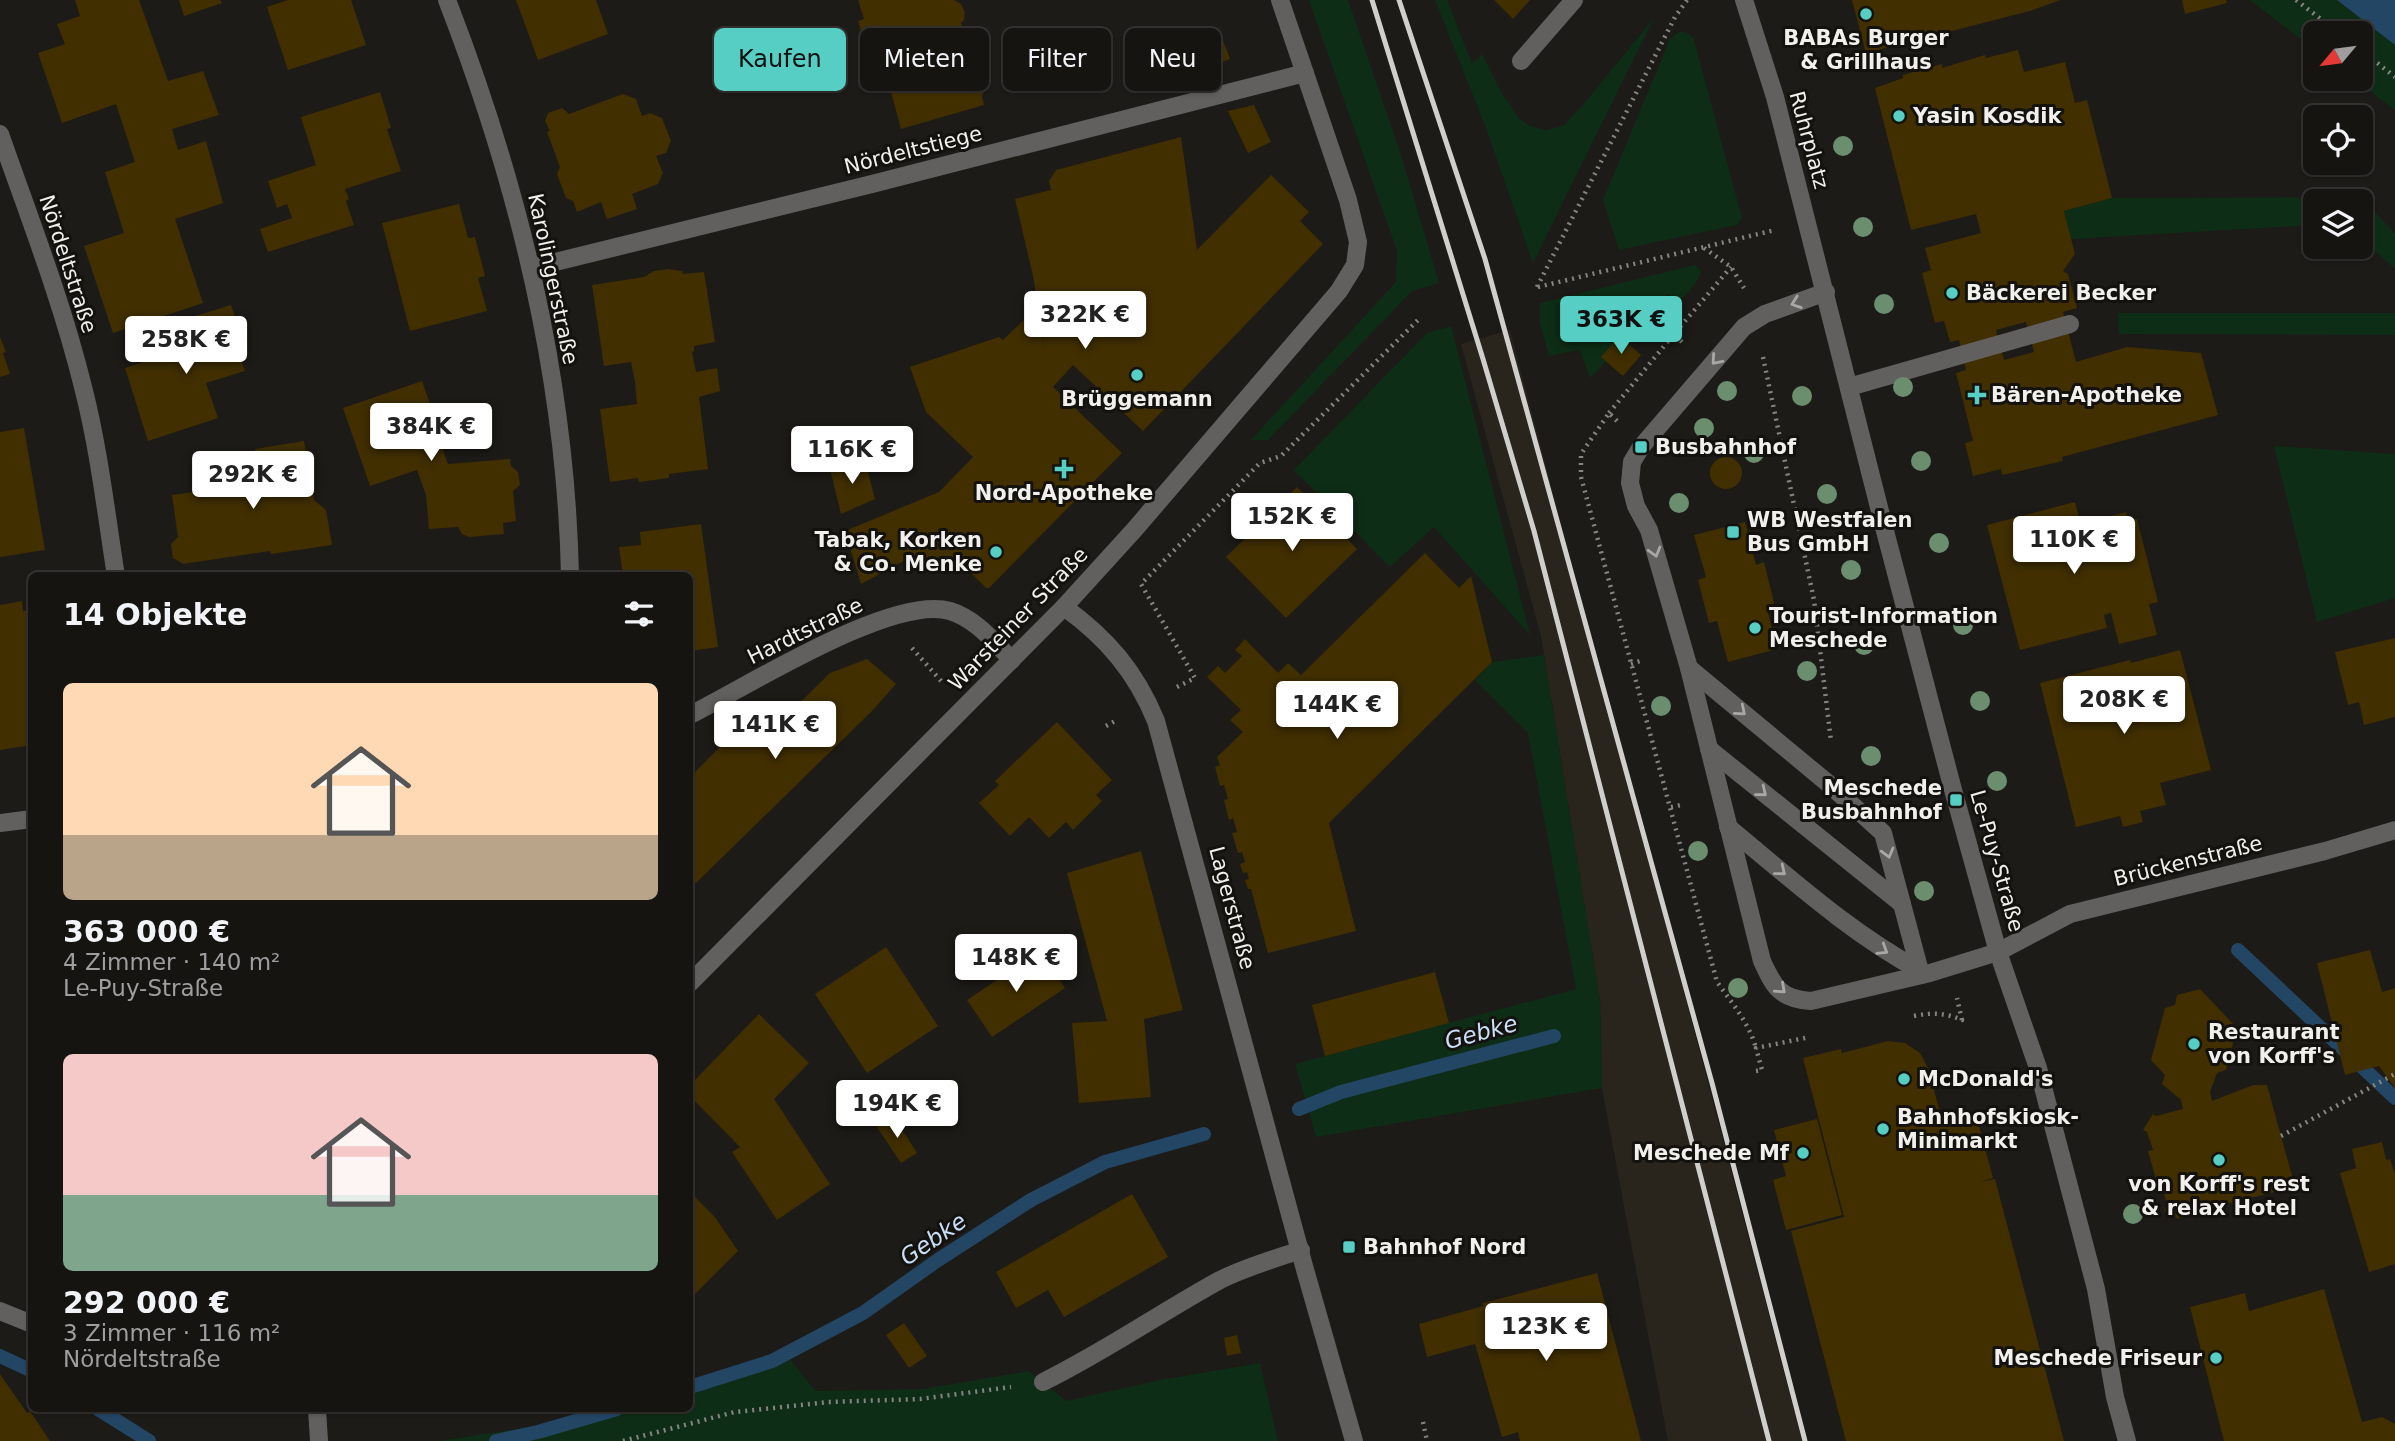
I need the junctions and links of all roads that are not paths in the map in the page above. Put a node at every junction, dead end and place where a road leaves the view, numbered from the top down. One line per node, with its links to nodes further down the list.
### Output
1 (447, 0): 8 (street, Karolingerstraße)
2 (1280, 0): 6 (street)
3 (1574, 0): 5 (street)
4 (1744, 0): 9 (street, Ruhrplatz)
5 (1521, 61)
6 (1305, 74): 8 (street, Nördeltstiege); 14 (street, Warsteiner Straße)
7 (0, 134): 12 (street, Nördeltstraße)
8 (530, 268): 13 (street, Karolingerstraße)
9 (1826, 292): 11 (street, Le-Puy-Straße); 16 (street, Brückenstraße, one-way to 16)
10 (2070, 324): 11 (street)
11 (1850, 387): 24 (street, Le-Puy-Straße)
12 (115, 572)
13 (570, 572)
14 (1064, 607): 15 (street, Warsteiner Straße); 27 (street, Lagerstraße)
15 (1012, 660): 17 (street, Hardtstraße); 26 (street, Warsteiner Straße)
16 (1689, 668): 18 (street, Brückenstraße); 23 (street, one-way to 23)
17 (693, 713)
18 (1709, 749): 21 (street, Brückenstraße); 23 (street, one-way to 23)
19 (28, 820): 20 (street)
20 (0, 823)
21 (1728, 827): 25 (street, one-way to 25); 25 (street, Brückenstraße, one-way to 25)
22 (2395, 830): 24 (street, Brückenstraße)
23 (1902, 904): 25 (street)
24 (1998, 952): 25 (street, Brückenstraße); 34 (street, Le-Puy-Straße)
25 (1920, 973)
26 (693, 980)
27 (1301, 1250): 30 (street); 33 (street, Lagerstraße)
28 (0, 1311): 29 (street)
29 (28, 1322)
30 (1043, 1382)
31 (317, 1412): 32 (street)
32 (319, 1441)
33 (1354, 1441)
34 (2127, 1441)

